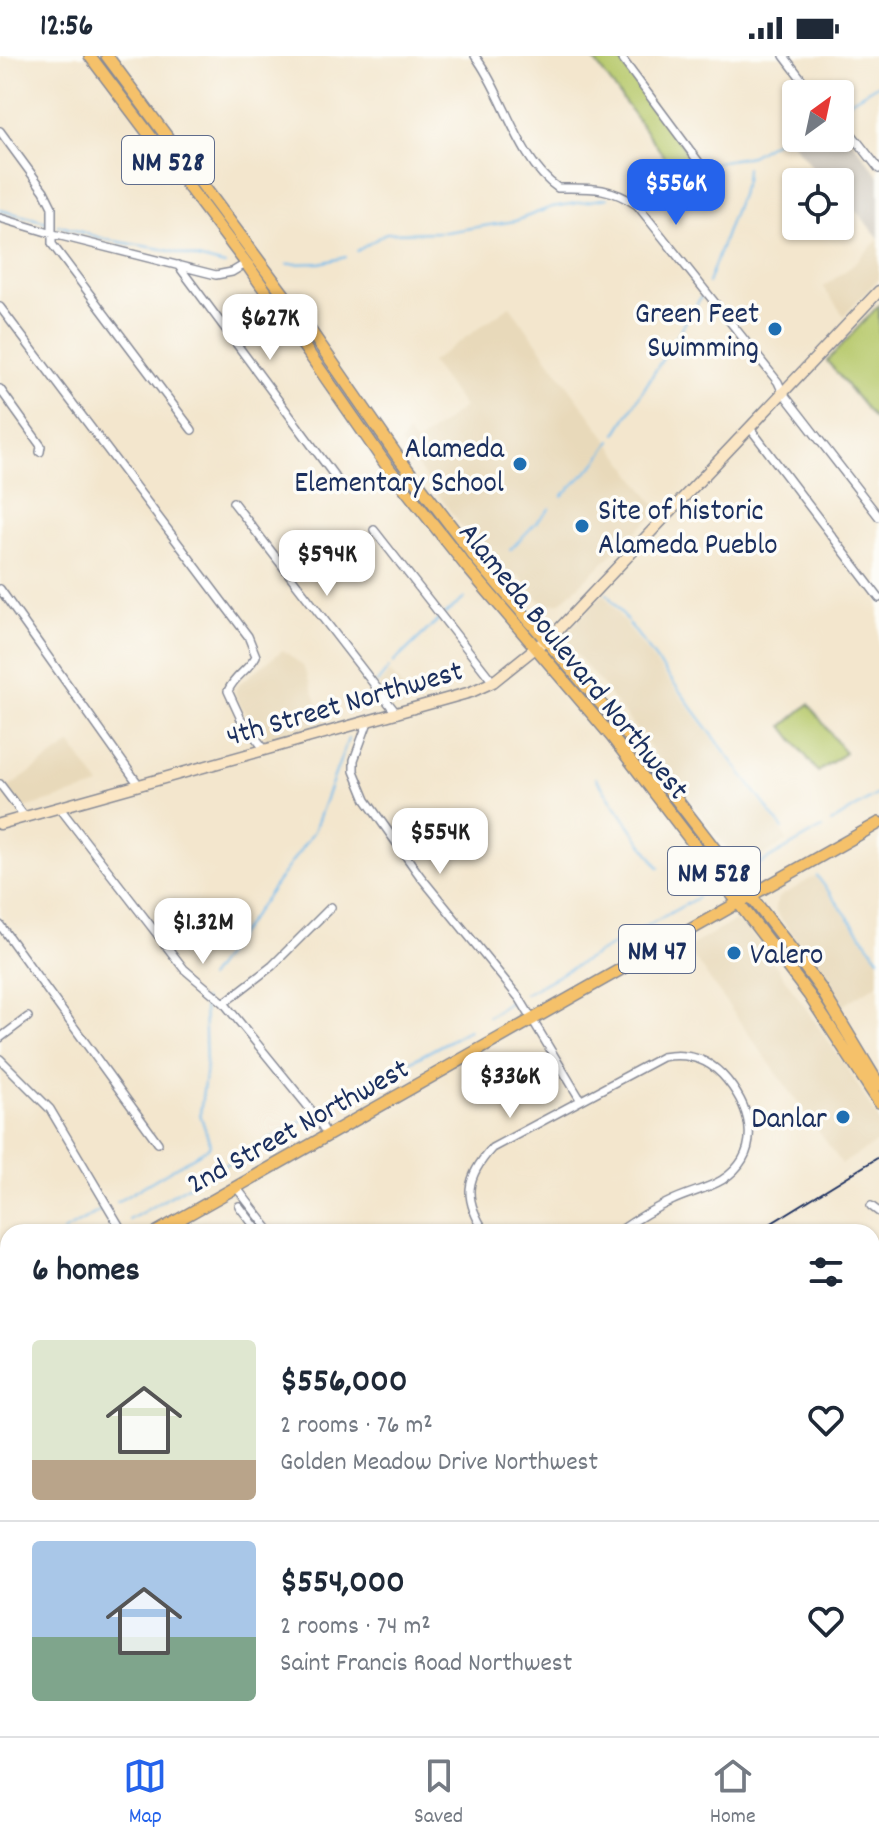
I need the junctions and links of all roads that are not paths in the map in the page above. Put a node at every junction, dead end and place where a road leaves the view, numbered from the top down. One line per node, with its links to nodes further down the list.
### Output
1 (90, 56): 13 (main road, Alameda Boulevard Northwest / NM 528)
2 (107, 56): 13 (main road, Alameda Boulevard Northwest / NM 528)
3 (475, 56): 18 (street)
4 (620, 56): 9 (street)
5 (784, 56): 6 (street)
6 (802, 80)
7 (0, 131): 12 (street)
8 (854, 137): 10 (street)
9 (701, 165)
10 (879, 169)
11 (0, 218): 12 (street)
12 (53, 234): 14 (street); 20 (street)
13 (251, 260): 14 (street); 28 (main road, Alameda Boulevard Northwest / NM 528)
14 (177, 264): 22 (street)
15 (879, 291): 18 (main road, 4th Street Northwest)
16 (0, 307): 32 (street)
17 (0, 389): 21 (street)
18 (783, 393): 19 (main road, 4th Street Northwest); 24 (street)
19 (750, 428): 27 (street); 28 (main road, 4th Street Northwest)
20 (192, 430)
21 (40, 452)
22 (336, 478)
23 (233, 502): 30 (street)
24 (879, 517)
25 (374, 530): 29 (street)
26 (0, 589): 34 (street)
27 (879, 598)
28 (543, 643): 29 (main road, 4th Street Northwest); 39 (main road, Alameda Boulevard Northwest / NM 528); 40 (main road, Alameda Boulevard Northwest / NM 528)
29 (493, 682): 30 (main road, 4th Street Northwest)
30 (397, 714): 31 (main road, 4th Street Northwest)
31 (368, 722): 32 (main road, 4th Street Northwest); 45 (street)
32 (265, 750): 34 (main road, 4th Street Northwest)
33 (0, 784): 36 (street)
34 (139, 785): 35 (main road, 4th Street Northwest)
35 (59, 807): 36 (main road, 4th Street Northwest); 43 (street)
36 (25, 817): 38 (main road, 4th Street Northwest)
37 (879, 823): 39 (main road, 2nd Street Northwest / NM 47)
38 (0, 824)
39 (751, 896): 40 (main road, 2nd Street Northwest / NM 47); 48 (main road, Alameda Boulevard Northwest / NM 528)
40 (738, 903): 45 (main road, 2nd Street Northwest / NM 47); 50 (main road, Alameda Boulevard Northwest / NM 528)
41 (331, 907): 43 (street)
42 (0, 925): 52 (street)
43 (224, 1003): 51 (street)
44 (28, 1017): 46 (street)
45 (533, 1020): 49 (street); 51 (main road, 2nd Street Northwest / NM 47)
46 (0, 1038)
47 (0, 1059): 58 (street)
48 (879, 1085)
49 (580, 1099): 63 (street); 64 (street)
50 (879, 1102)
51 (328, 1136): 53 (main road, 2nd Street Northwest / NM 47)
52 (158, 1143)
53 (236, 1187): 57 (main road, 2nd Street Northwest / NM 47); 62 (street)
54 (239, 1206): 61 (street)
55 (871, 1206): 56 (street)
56 (879, 1212)
57 (179, 1219): 59 (main road, 2nd Street Northwest / NM 47); 60 (street)
58 (118, 1224)
59 (171, 1224)
60 (182, 1224)
61 (253, 1224)
62 (265, 1224)
63 (480, 1224)
64 (632, 1224)

